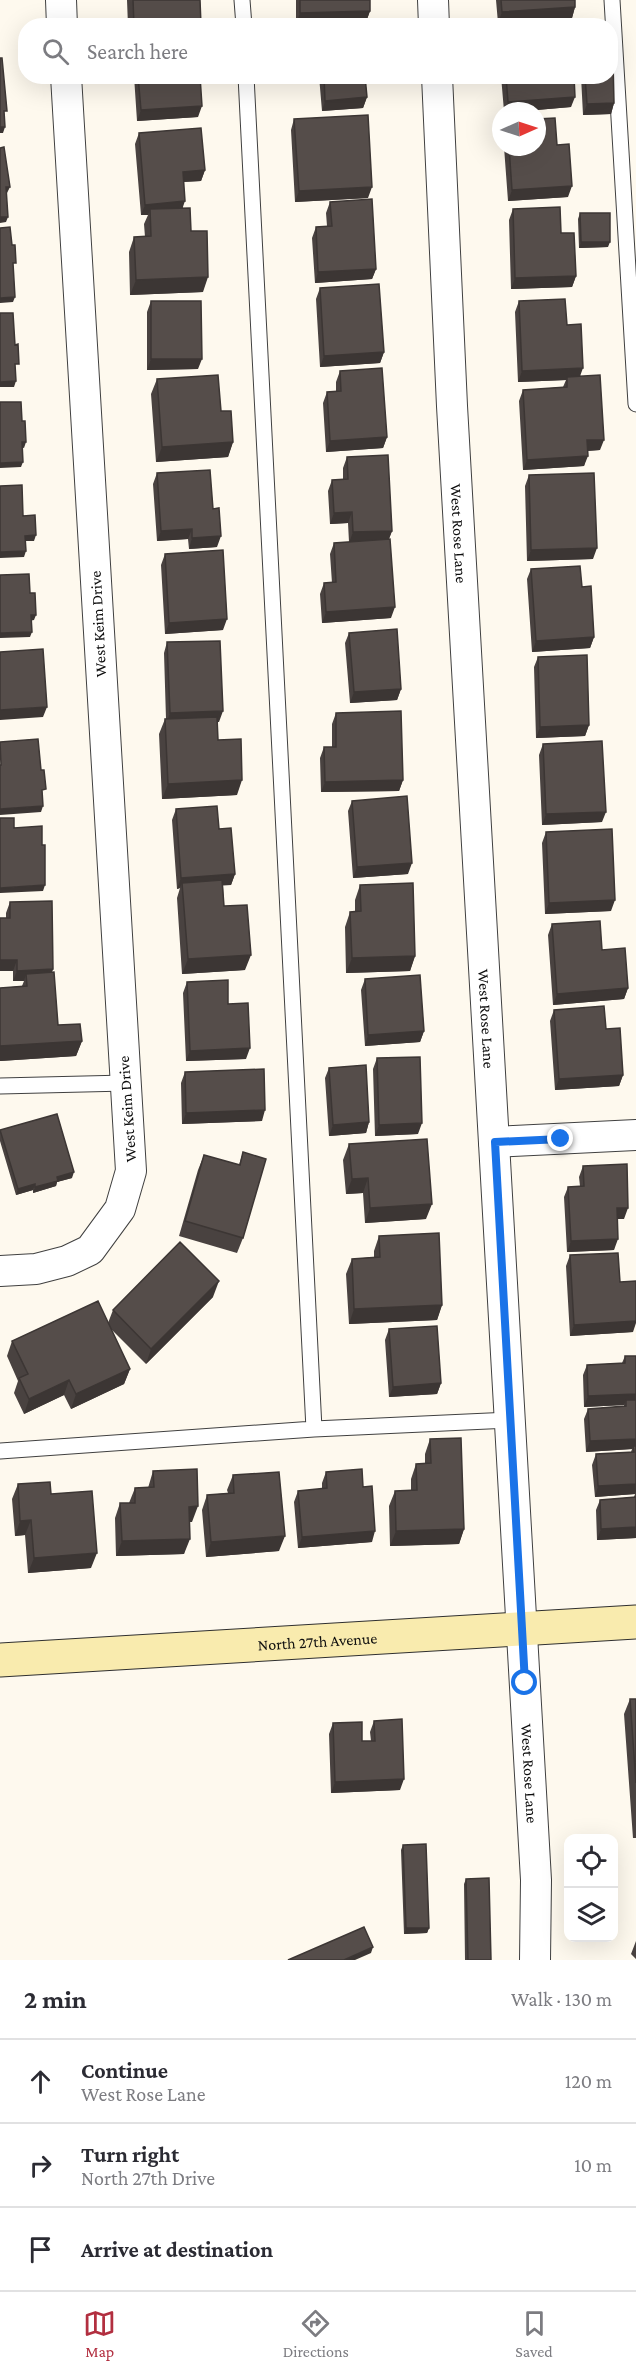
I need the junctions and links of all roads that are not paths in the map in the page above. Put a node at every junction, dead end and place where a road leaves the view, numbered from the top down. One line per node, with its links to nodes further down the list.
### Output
1 (61, 0): 5 (street)
2 (242, 0): 6 (lane)
3 (433, 0): 7 (street)
4 (612, 0): 8 (lane)
5 (62, 18)
6 (243, 18)
7 (434, 18)
8 (613, 18)
9 (66, 84): 14 (street, West Keim Drive)
10 (246, 84): 20 (lane)
11 (436, 84): 17 (street, West Rose Lane)
12 (617, 84): 13 (lane)
13 (636, 404)
14 (126, 1083): 15 (lane); 18 (street, West Keim Drive)
15 (0, 1086)
16 (636, 1135): 17 (street)
17 (495, 1142): 19 (street, West Rose Lane)
18 (0, 1271)
19 (511, 1420): 20 (lane); 23 (street, West Rose Lane)
20 (314, 1429): 21 (lane)
21 (0, 1451)
22 (636, 1622): 23 (main road, North 27th Avenue)
23 (522, 1629): 24 (main road, North 27th Avenue); 25 (street, West Rose Lane)
24 (0, 1659)
25 (535, 1960)

